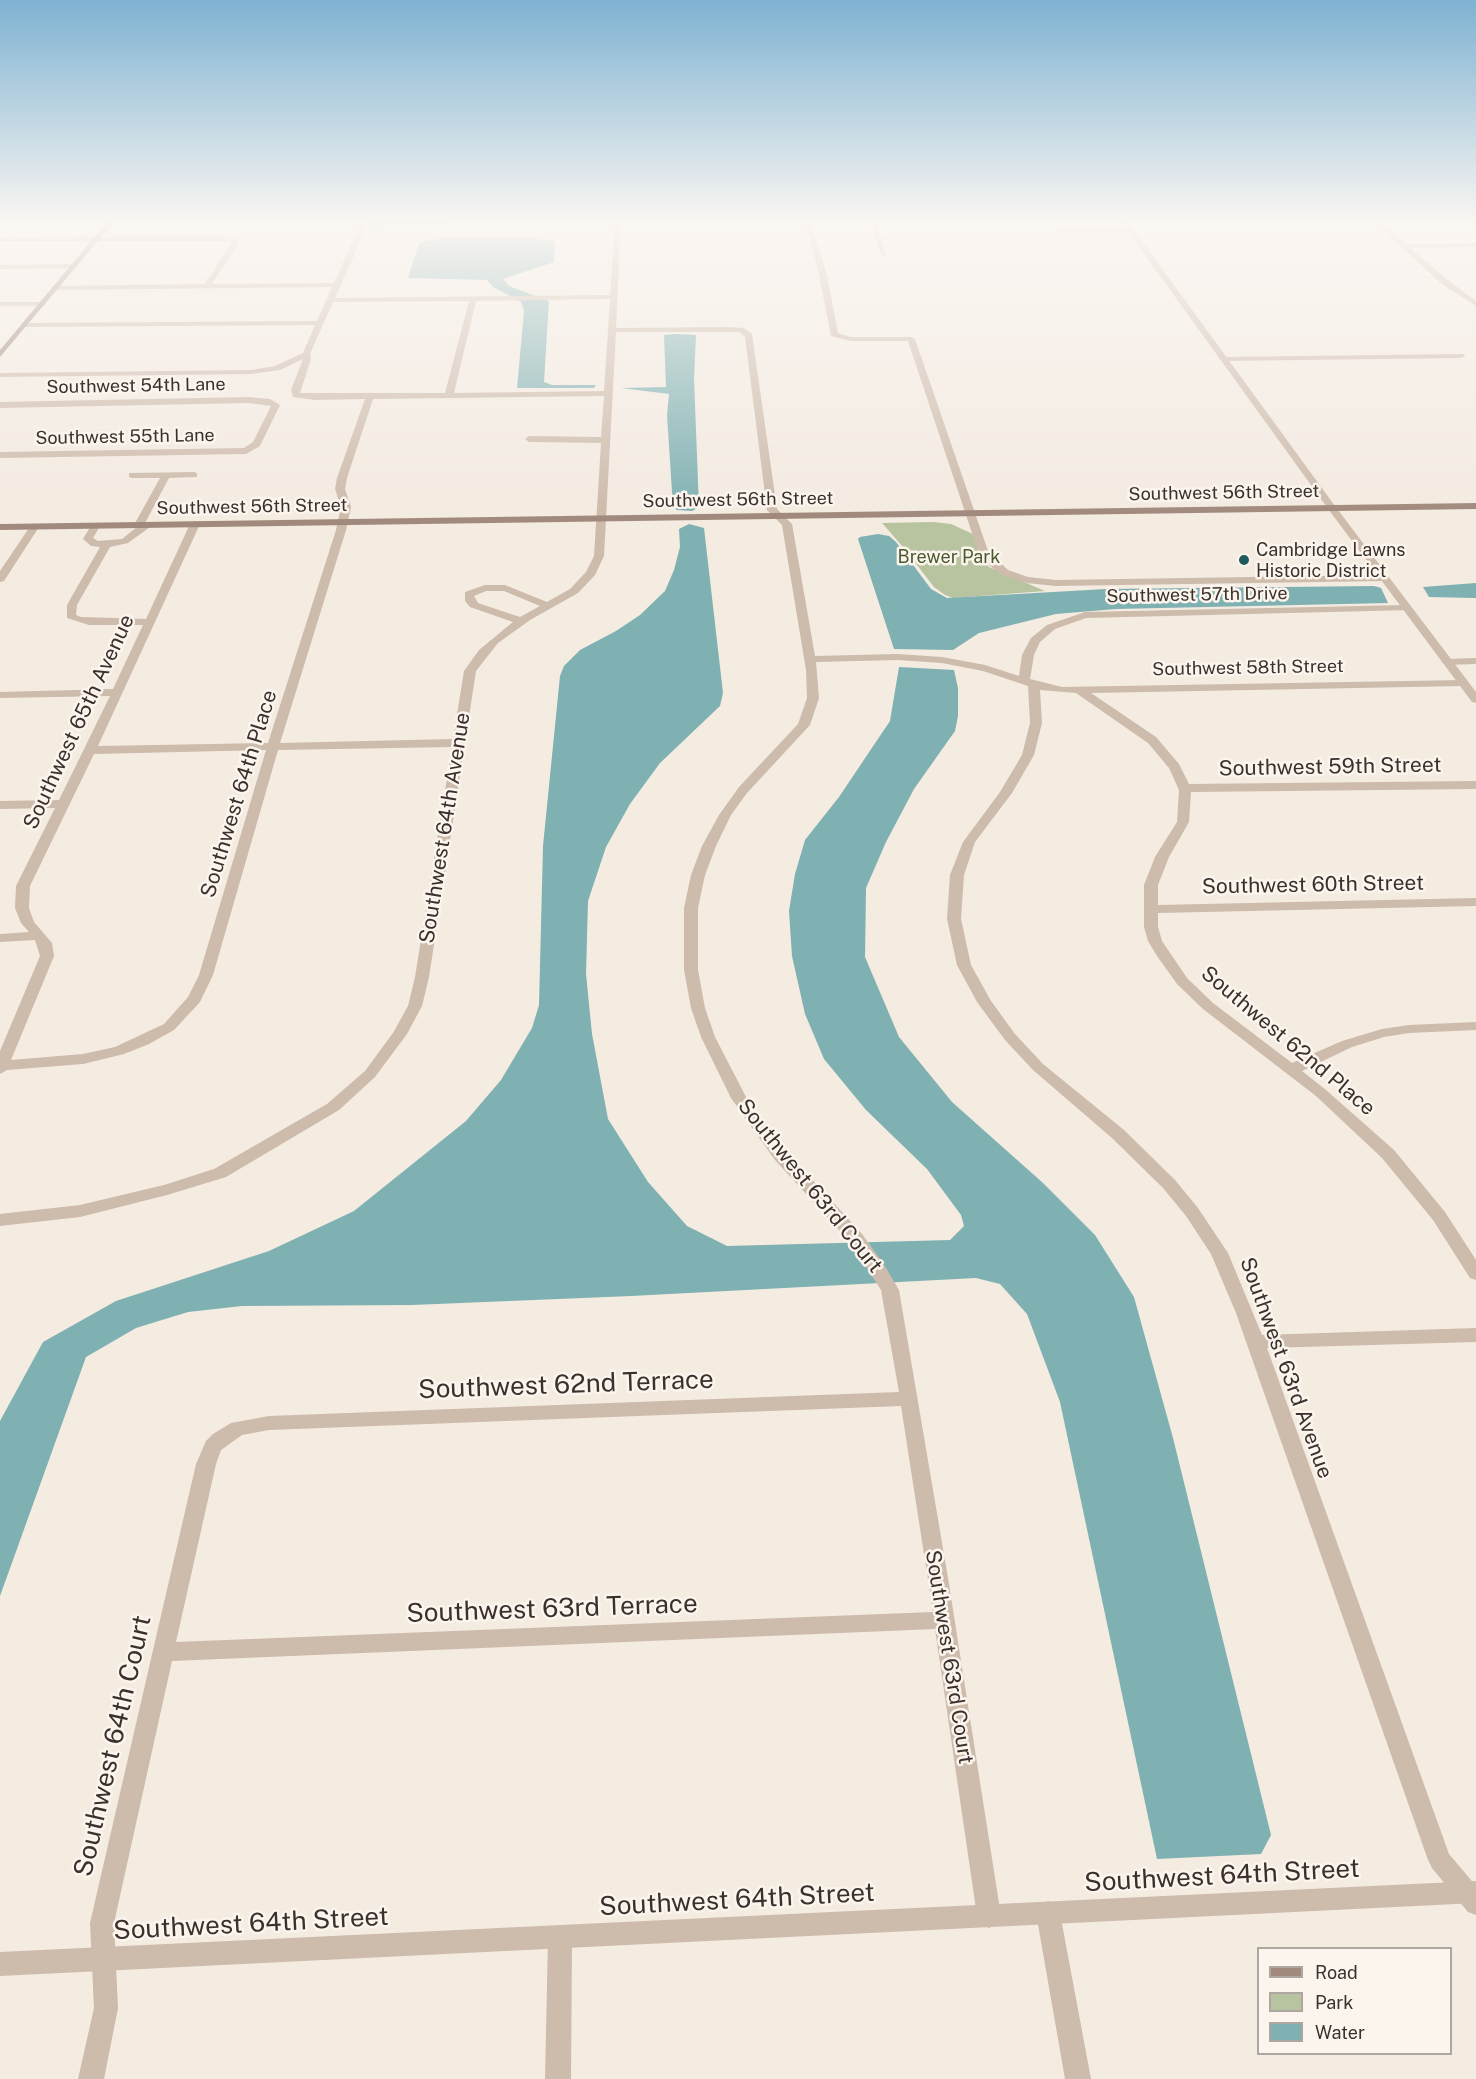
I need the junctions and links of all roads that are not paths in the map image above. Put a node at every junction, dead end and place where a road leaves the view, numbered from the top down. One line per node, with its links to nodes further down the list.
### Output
1 (30, 319): 8 (main road)
2 (322, 319): 7 (street)
3 (468, 319): 16 (street)
4 (613, 319): 9 (street, Southwest 64th Avenue)
5 (830, 319): 28 (street)
6 (1194, 319): 13 (street)
7 (321, 322): 8 (street); 11 (street)
8 (25, 325): 10 (main road)
9 (612, 330): 15 (street, Southwest 64th Avenue); 29 (street, Southwest 63rd Court)
10 (2, 351)
11 (306, 354): 14 (street); 17 (street)
12 (1461, 356): 13 (street)
13 (1223, 359): 27 (street)
14 (0, 375)
15 (609, 393): 16 (street); 20 (street, Southwest 64th Avenue)
16 (449, 395): 17 (street)
17 (370, 396): 31 (street, Southwest 64th Place)
18 (0, 405): 21 (street, Southwest 54th Lane)
19 (530, 439): 20 (street)
20 (606, 440): 30 (street, Southwest 64th Avenue)
21 (250, 450): 22 (street, Southwest 55th Lane)
22 (0, 455)
23 (132, 475): 24 (street)
24 (166, 475): 25 (street); 33 (street)
25 (194, 475)
26 (1476, 506): 27 (main road, Southwest 56th Street)
27 (1332, 508): 28 (main road, Southwest 56th Street); 38 (street)
28 (970, 514): 29 (main road, Southwest 56th Street); 38 (street)
29 (778, 516): 30 (main road, Southwest 56th Street); 44 (street, Southwest 63rd Court)
30 (602, 519): 31 (main road, Southwest 56th Street); 40 (street, Southwest 64th Avenue)
31 (343, 522): 32 (main road, Southwest 56th Street); 54 (street, Southwest 64th Place)
32 (195, 524): 33 (main road, Southwest 56th Street); 43 (street, Southwest 65th Avenue)
33 (143, 525): 34 (main road, Southwest 56th Street); 37 (street)
34 (95, 526): 36 (main road, Southwest 56th Street); 37 (street)
35 (0, 527): 36 (main road, Southwest 56th Street)
36 (34, 527): 39 (street)
37 (106, 545): 43 (street)
38 (1384, 578): 41 (street)
39 (0, 579)
40 (549, 606): 42 (street, Southwest 64th Avenue); 42 (street)
41 (1407, 608): 46 (street); 47 (street, Southwest 57th Drive)
42 (521, 621): 53 (street, Southwest 64th Avenue)
43 (149, 622): 50 (street, Southwest 65th Avenue)
44 (810, 659): 47 (street); 71 (street, Southwest 63rd Court)
45 (1476, 661): 46 (street)
46 (1447, 662): 48 (street)
47 (1029, 682): 49 (street, Southwest 58th Street); 70 (street, Southwest 63rd Avenue)
48 (1463, 683): 49 (street, Southwest 58th Street); 52 (street)
49 (1079, 690): 57 (street)
50 (117, 692): 51 (street); 55 (street, Southwest 65th Avenue)
51 (0, 695)
52 (1476, 700)
53 (457, 743): 54 (street); 67 (street, Southwest 64th Avenue)
54 (273, 747): 55 (street); 65 (street, Southwest 64th Place)
55 (90, 750): 58 (street, Southwest 65th Avenue)
56 (1476, 785): 57 (street, Southwest 59th Street)
57 (1185, 788): 61 (street, Southwest 62nd Place)
58 (64, 804): 59 (street); 62 (street, Southwest 65th Avenue)
59 (0, 805)
60 (1476, 902): 61 (street, Southwest 60th Street)
61 (1150, 909): 66 (street, Southwest 62nd Place)
62 (39, 936): 63 (street); 65 (street, Southwest 65th Avenue)
63 (0, 938)
64 (1476, 1026): 66 (street)
65 (0, 1067)
66 (1290, 1070): 68 (street, Southwest 62nd Place)
67 (0, 1220)
68 (1476, 1274)
69 (1476, 1335): 70 (street)
70 (1255, 1342): 75 (street, Southwest 63rd Avenue)
71 (909, 1400): 72 (street, Southwest 62nd Terrace); 73 (street, Southwest 63rd Court)
72 (227, 1434): 74 (street, Southwest 64th Court)
73 (944, 1620): 74 (street, Southwest 63rd Terrace); 77 (street, Southwest 63rd Court)
74 (163, 1652): 79 (street, Southwest 64th Court)
75 (1473, 1896): 76 (street, Southwest 64th Street)
76 (1048, 1913): 77 (street, Southwest 64th Street); 83 (street)
77 (989, 1916): 78 (street, Southwest 64th Street)
78 (560, 1938): 79 (street, Southwest 64th Street); 82 (street)
79 (105, 1959): 80 (street, Southwest 64th Street); 81 (street, Southwest 64th Court)
80 (0, 1964)
81 (91, 2079)
82 (558, 2079)
83 (1078, 2079)

